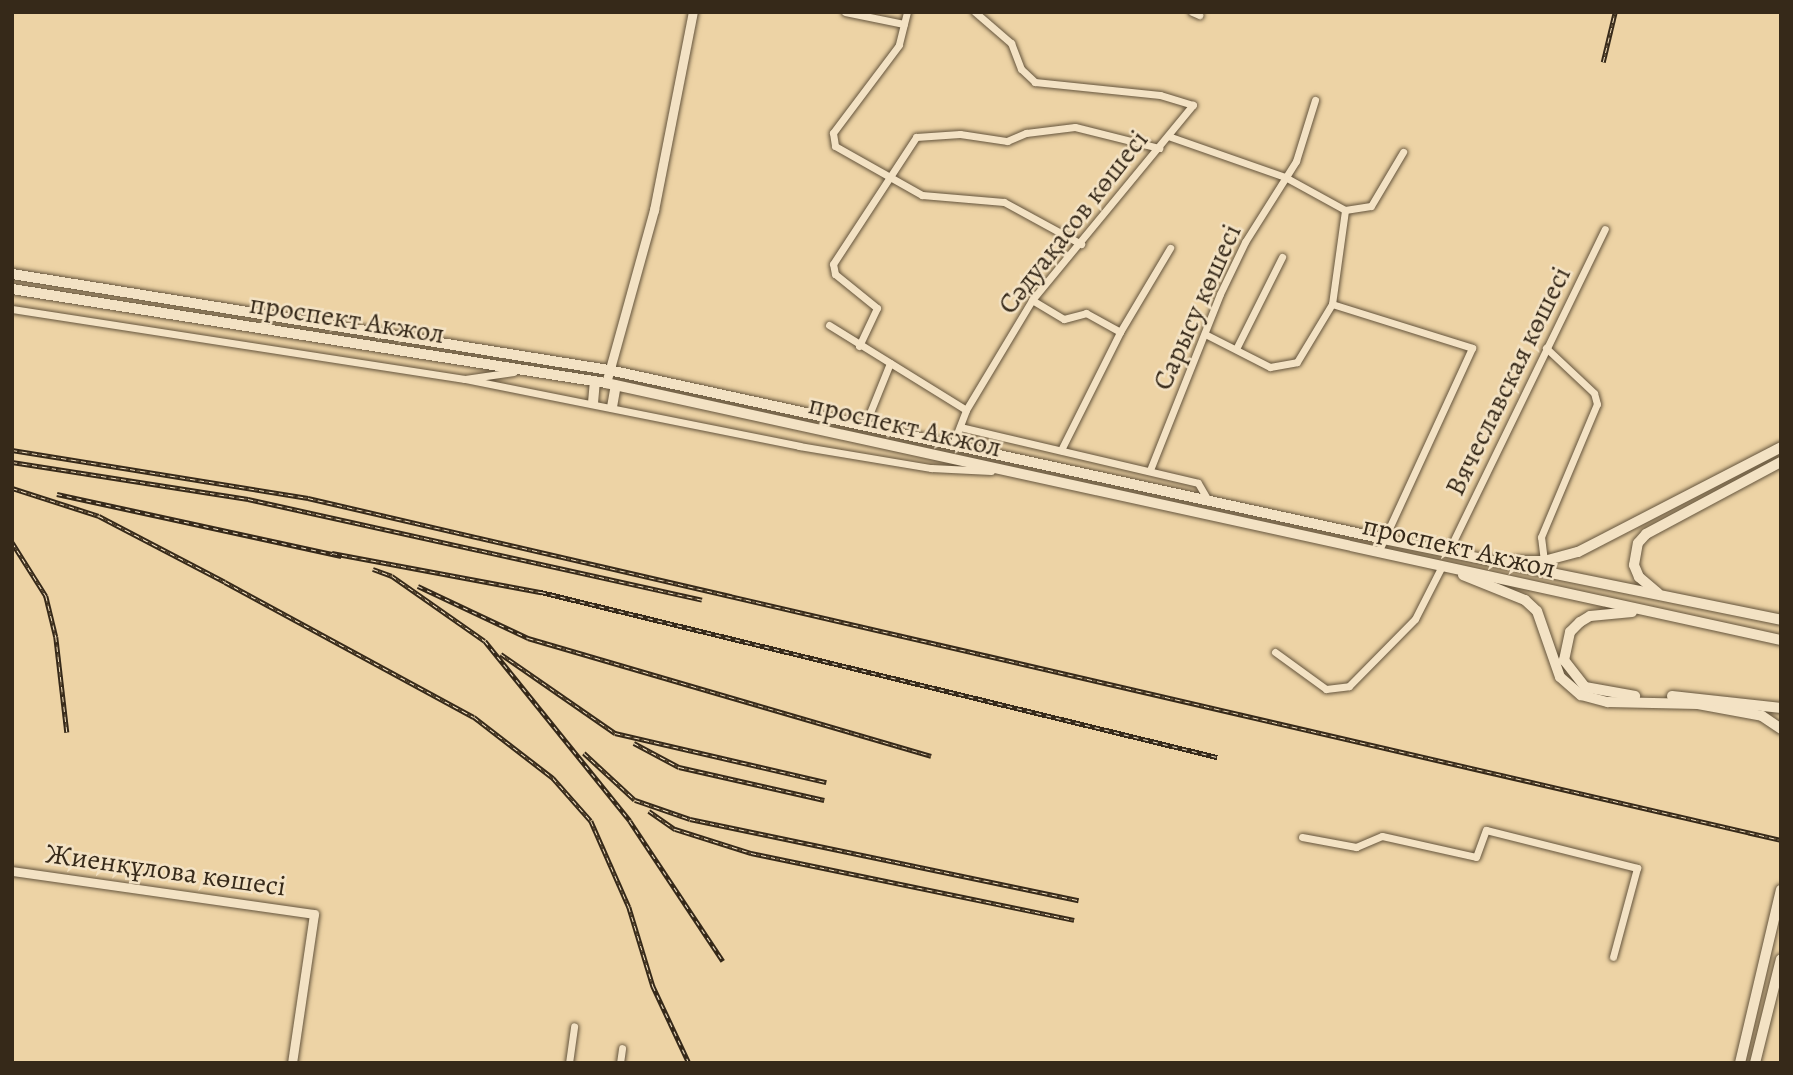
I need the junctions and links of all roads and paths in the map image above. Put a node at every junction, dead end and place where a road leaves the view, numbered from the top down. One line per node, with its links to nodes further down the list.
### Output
1 (693, 12): 32 (street)
2 (845, 12): 5 (street)
3 (907, 12): 5 (street)
4 (975, 12): 7 (street, Сәдуақасов көшесі)
5 (904, 24): 10 (street)
6 (1315, 100): 11 (street, Сарысу көшесі)
7 (1168, 136): 8 (street, Сәдуақасов көшесі); 11 (street)
8 (1160, 148): 10 (street); 14 (street, Сәдуақасов көшесі)
9 (1403, 152): 12 (street)
10 (886, 177): 14 (street); 27 (street)
11 (1285, 177): 12 (street); 26 (street, Сарысу көшесі)
12 (1345, 210): 21 (street)
13 (1605, 229): 28 (street, Вячеславская көшесі)
14 (1081, 244): 19 (street, Сәдуақасов көшесі)
15 (1170, 248): 25 (street)
16 (1282, 257): 29 (street)
17 (12, 274): 20 (main road, проспект Акжол)
18 (12, 289): 23 (main road, проспект Акжол)
19 (1032, 300): 25 (street); 37 (street, Сәдуақасов көшесі)
20 (185, 302): 23 (main road); 32 (main road, проспект Акжол)
21 (1332, 304): 29 (street); 47 (street)
22 (12, 309): 33 (street)
23 (184, 317): 31 (main road, проспект Акжол)
24 (829, 325): 27 (street)
25 (1120, 332): 42 (street)
26 (1205, 334): 29 (street); 44 (street, Сарысу көшесі)
27 (859, 346): 30 (street)
28 (1546, 348): 49 (street, Вячеславская көшесі); 51 (street)
29 (1237, 349)
30 (890, 363): 37 (street); 38 (street)
31 (525, 370): 33 (street); 34 (main road, проспект Акжол)
32 (609, 370): 34 (street); 38 (main road, проспект Акжол)
33 (465, 379): 35 (street)
34 (606, 383): 35 (main road); 36 (main road); 45 (main road, проспект Акжол)
35 (593, 403): 36 (street)
36 (612, 407): 45 (street)
37 (966, 410): 39 (street, Сәдуақасов көшесі)
38 (865, 425): 40 (main road, проспект Акжол)
39 (960, 427): 40 (street, Сәдуақасов көшесі); 42 (street)
40 (953, 443): 46 (main road, проспект Акжол)
41 (1781, 447): 51 (main road)
42 (1061, 450): 44 (street)
43 (1781, 462): 54 (main road)
44 (1150, 470): 46 (street)
45 (997, 471): 48 (main road, проспект Акжол)
46 (1208, 500): 47 (main road, проспект Акжол)
47 (1384, 539): 48 (street); 49 (main road, проспект Акжол)
48 (1378, 552): 52 (main road, проспект Акжол)
49 (1448, 552): 50 (main road, проспект Акжол)
50 (1490, 560): 51 (main road); 54 (main road, проспект Акжол)
51 (1544, 561)
52 (1441, 568): 53 (main road, проспект Акжол); 58 (street)
53 (1458, 571): 55 (main road, проспект Акжол); 60 (main road)
54 (1663, 596): 56 (main road, проспект Акжол)
55 (1638, 610): 57 (main road, проспект Акжол); 59 (main road)
56 (1781, 620)
57 (1781, 640)
58 (1275, 652)
59 (1781, 708)
60 (1781, 729)
61 (1301, 837): 64 (street)
62 (12, 871): 68 (street, Жиенқұлова көшесі)
63 (1781, 890): 71 (main road)
64 (1613, 957)
65 (1781, 959): 72 (main road)
66 (574, 1026): 69 (street)
67 (622, 1048): 70 (street)
68 (292, 1063)
69 (569, 1063)
70 (620, 1063)
71 (1740, 1063)
72 (1755, 1063)

